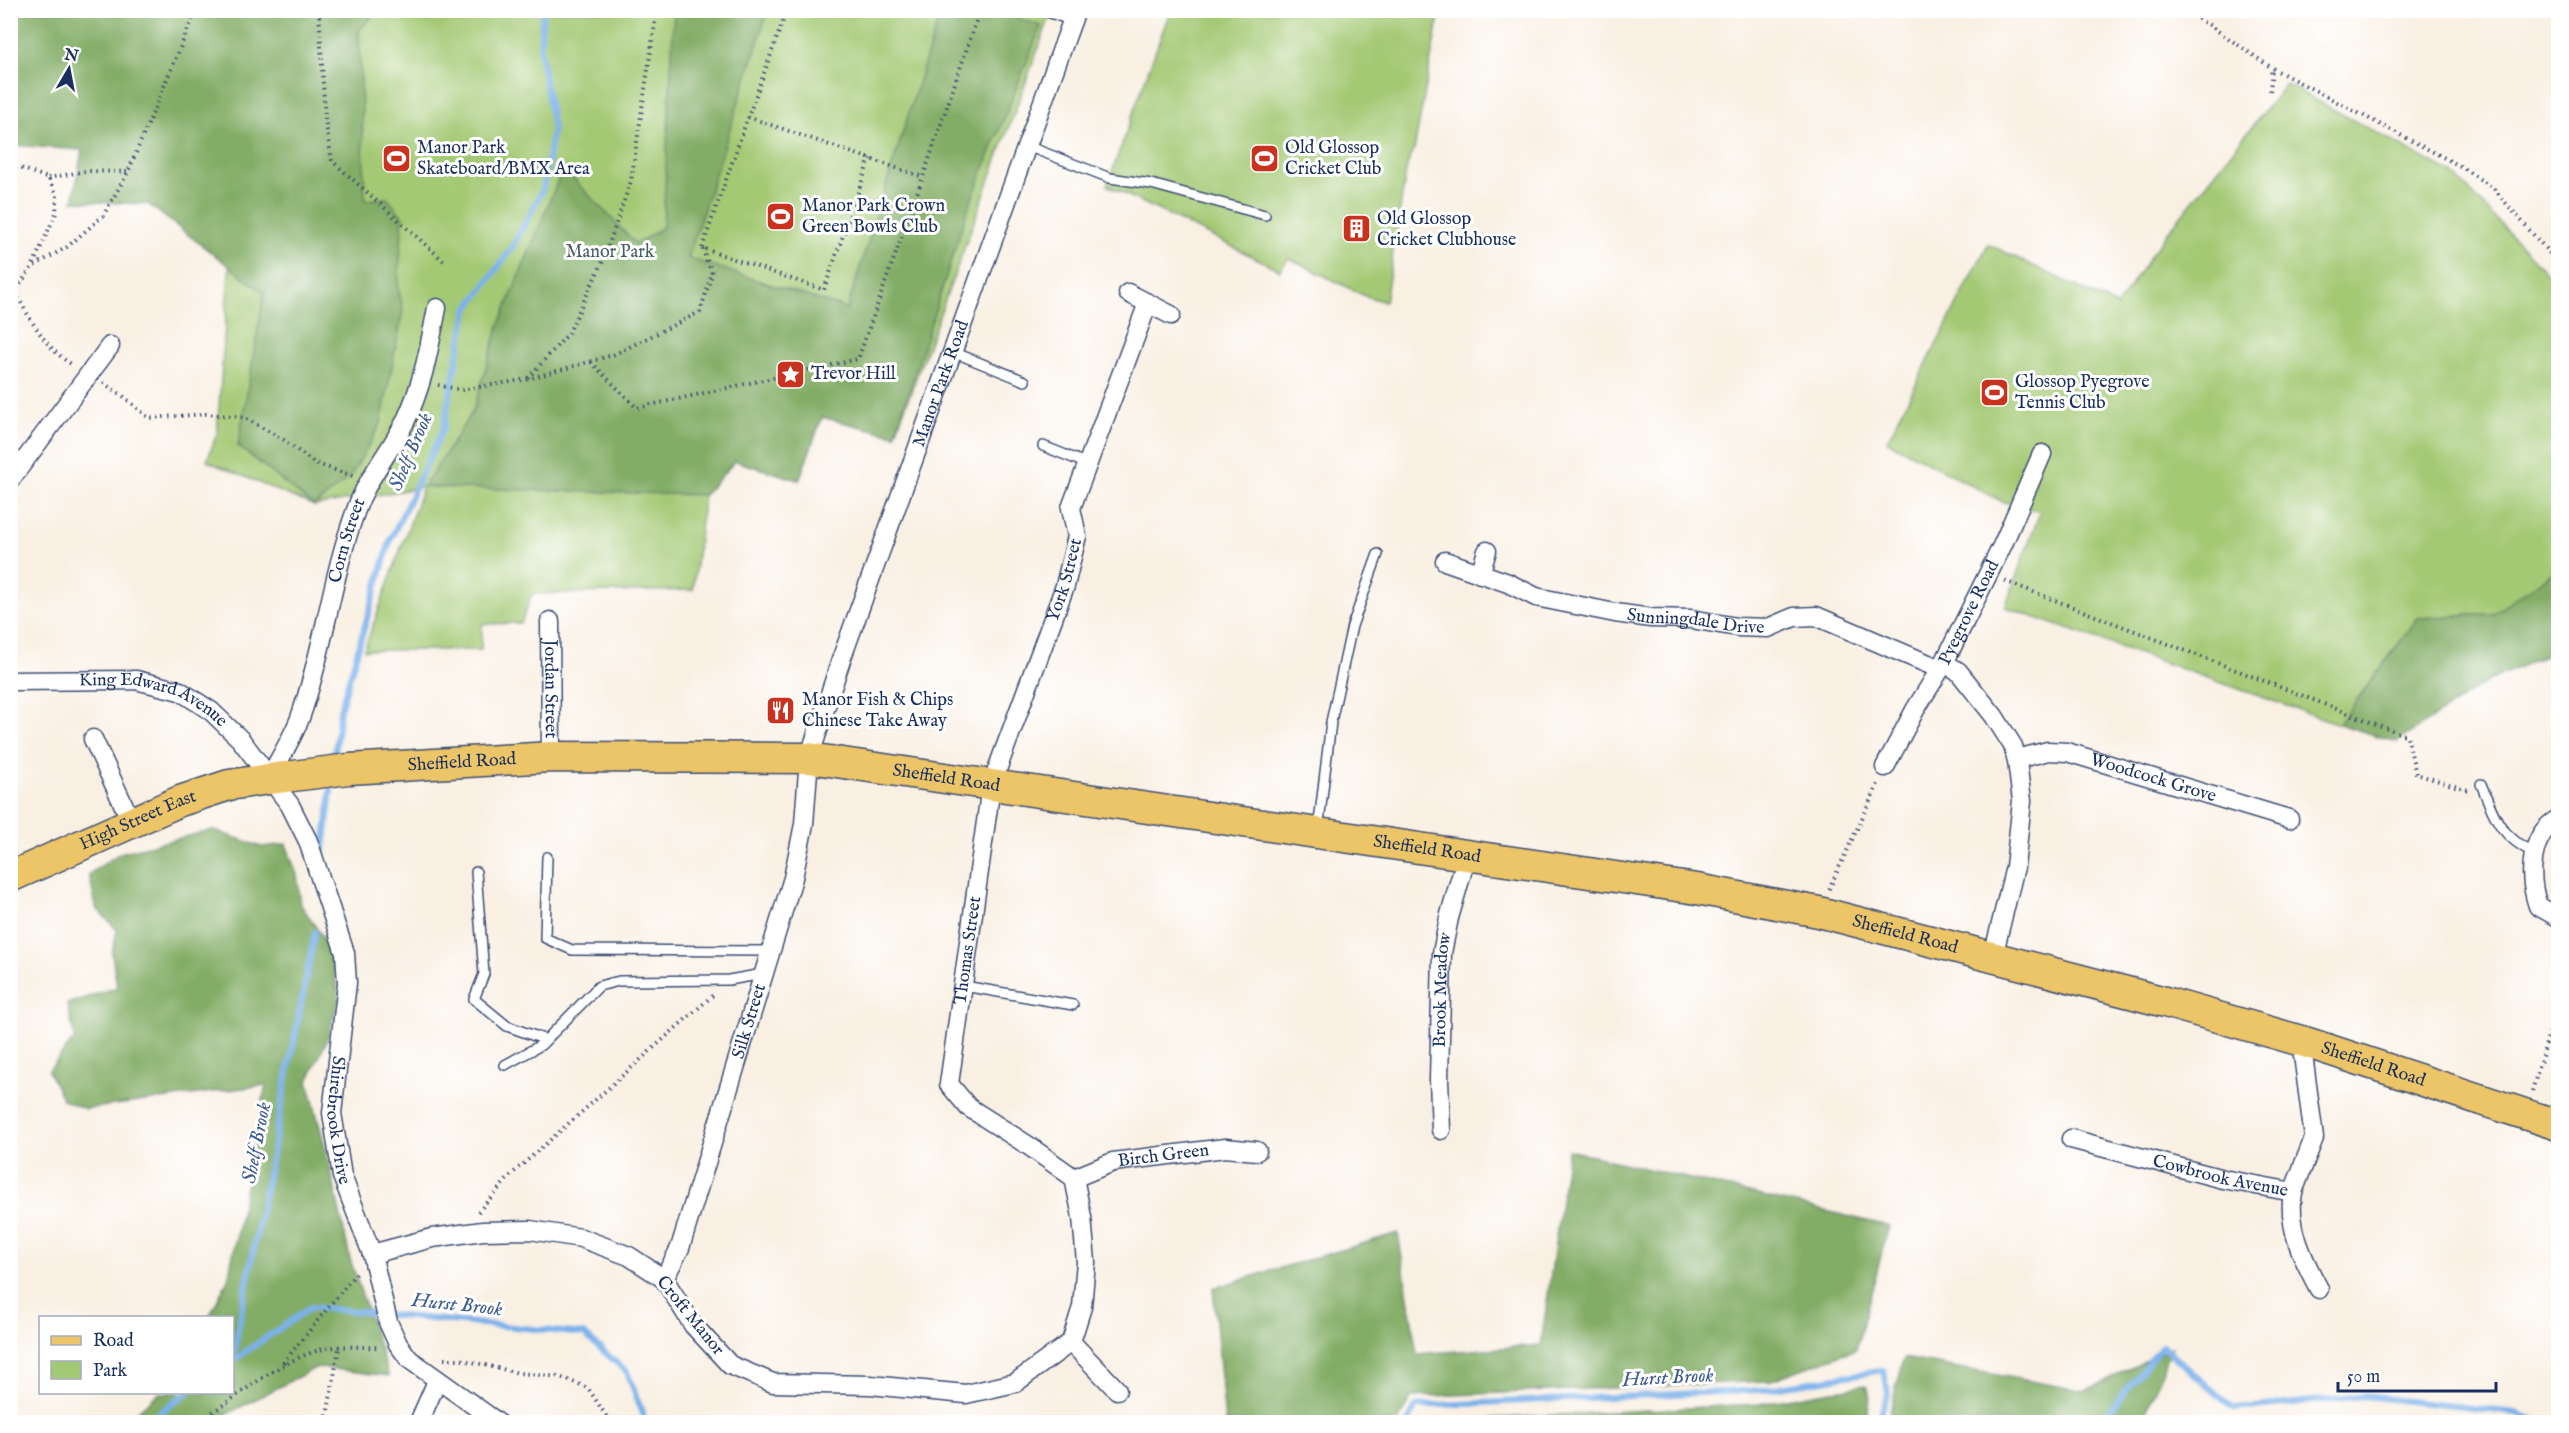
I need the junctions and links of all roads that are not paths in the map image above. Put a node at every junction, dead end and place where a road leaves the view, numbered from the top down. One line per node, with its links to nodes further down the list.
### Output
1 (1042, 10): 2 (lane)
2 (1074, 16): 3 (street, Manor Park Road)
3 (1027, 146): 4 (lane); 10 (street, Manor Park Road)
4 (1265, 215)
5 (1128, 292): 6 (street)
6 (1148, 303): 8 (street); 14 (street, York Street)
7 (437, 308): 28 (street, Corn Street)
8 (1171, 315)
9 (110, 345): 15 (street)
10 (953, 352): 11 (lane); 25 (street, Manor Park Road)
11 (1024, 381)
12 (1043, 446): 14 (lane)
13 (2042, 454): 21 (street, Pyegrove Road)
14 (1088, 464): 30 (street, York Street)
15 (10, 480)
16 (1487, 551): 19 (street)
17 (1378, 554): 34 (lane)
18 (1445, 561): 19 (street, Sunningdale Drive)
19 (1480, 574): 21 (street, Sunningdale Drive)
20 (550, 621): 24 (street, Jordan Street)
21 (1942, 666): 26 (street); 27 (street, Pyegrove Road)
22 (10, 681): 28 (street, King Edward Avenue)
23 (93, 739): 33 (street)
24 (551, 757): 25 (main road, Sheffield Road); 28 (main road, Sheffield Road)
25 (809, 758): 30 (main road, Sheffield Road); 41 (street, Silk Street)
26 (2017, 759): 31 (street, Woodcock Grove); 42 (street)
27 (1885, 767)
28 (269, 779): 33 (main road, High Street East); 55 (street, Shirebrook Drive)
29 (2481, 784): 35 (lane)
30 (991, 786): 34 (main road, Sheffield Road); 44 (street, Thomas Street)
31 (2289, 819)
32 (2559, 819): 35 (street)
33 (132, 823): 39 (main road, High Street East)
34 (1318, 833): 36 (main road, Sheffield Road)
35 (2534, 853): 40 (street)
36 (1467, 855): 42 (main road, Sheffield Road); 50 (street, Brook Meadow)
37 (547, 858): 41 (lane)
38 (476, 872): 46 (lane)
39 (10, 877)
40 (2559, 917)
41 (770, 951): 43 (street, Silk Street)
42 (1993, 956): 47 (main road, Sheffield Road)
43 (763, 974): 46 (lane); 56 (street, Silk Street)
44 (964, 986): 45 (lane); 53 (street, Thomas Street)
45 (1073, 1005)
46 (546, 1040): 48 (lane)
47 (2305, 1042): 49 (main road, Sheffield Road); 54 (street, Cowbrook Avenue)
48 (505, 1065)
49 (2559, 1125)
50 (1441, 1130)
51 (2071, 1139): 54 (street, Cowbrook Avenue)
52 (1257, 1151): 53 (street, Birch Green)
53 (1074, 1178): 58 (street)
54 (2293, 1192): 57 (street)
55 (372, 1254): 56 (street, Croft Manor); 59 (street, Shirebrook Drive)
56 (664, 1279): 58 (street, Croft Manor)
57 (2319, 1288)
58 (1071, 1342): 60 (street)
59 (437, 1382): 61 (street); 62 (street, Shirebrook Drive)
60 (1116, 1390)
61 (419, 1422)
62 (496, 1422)

